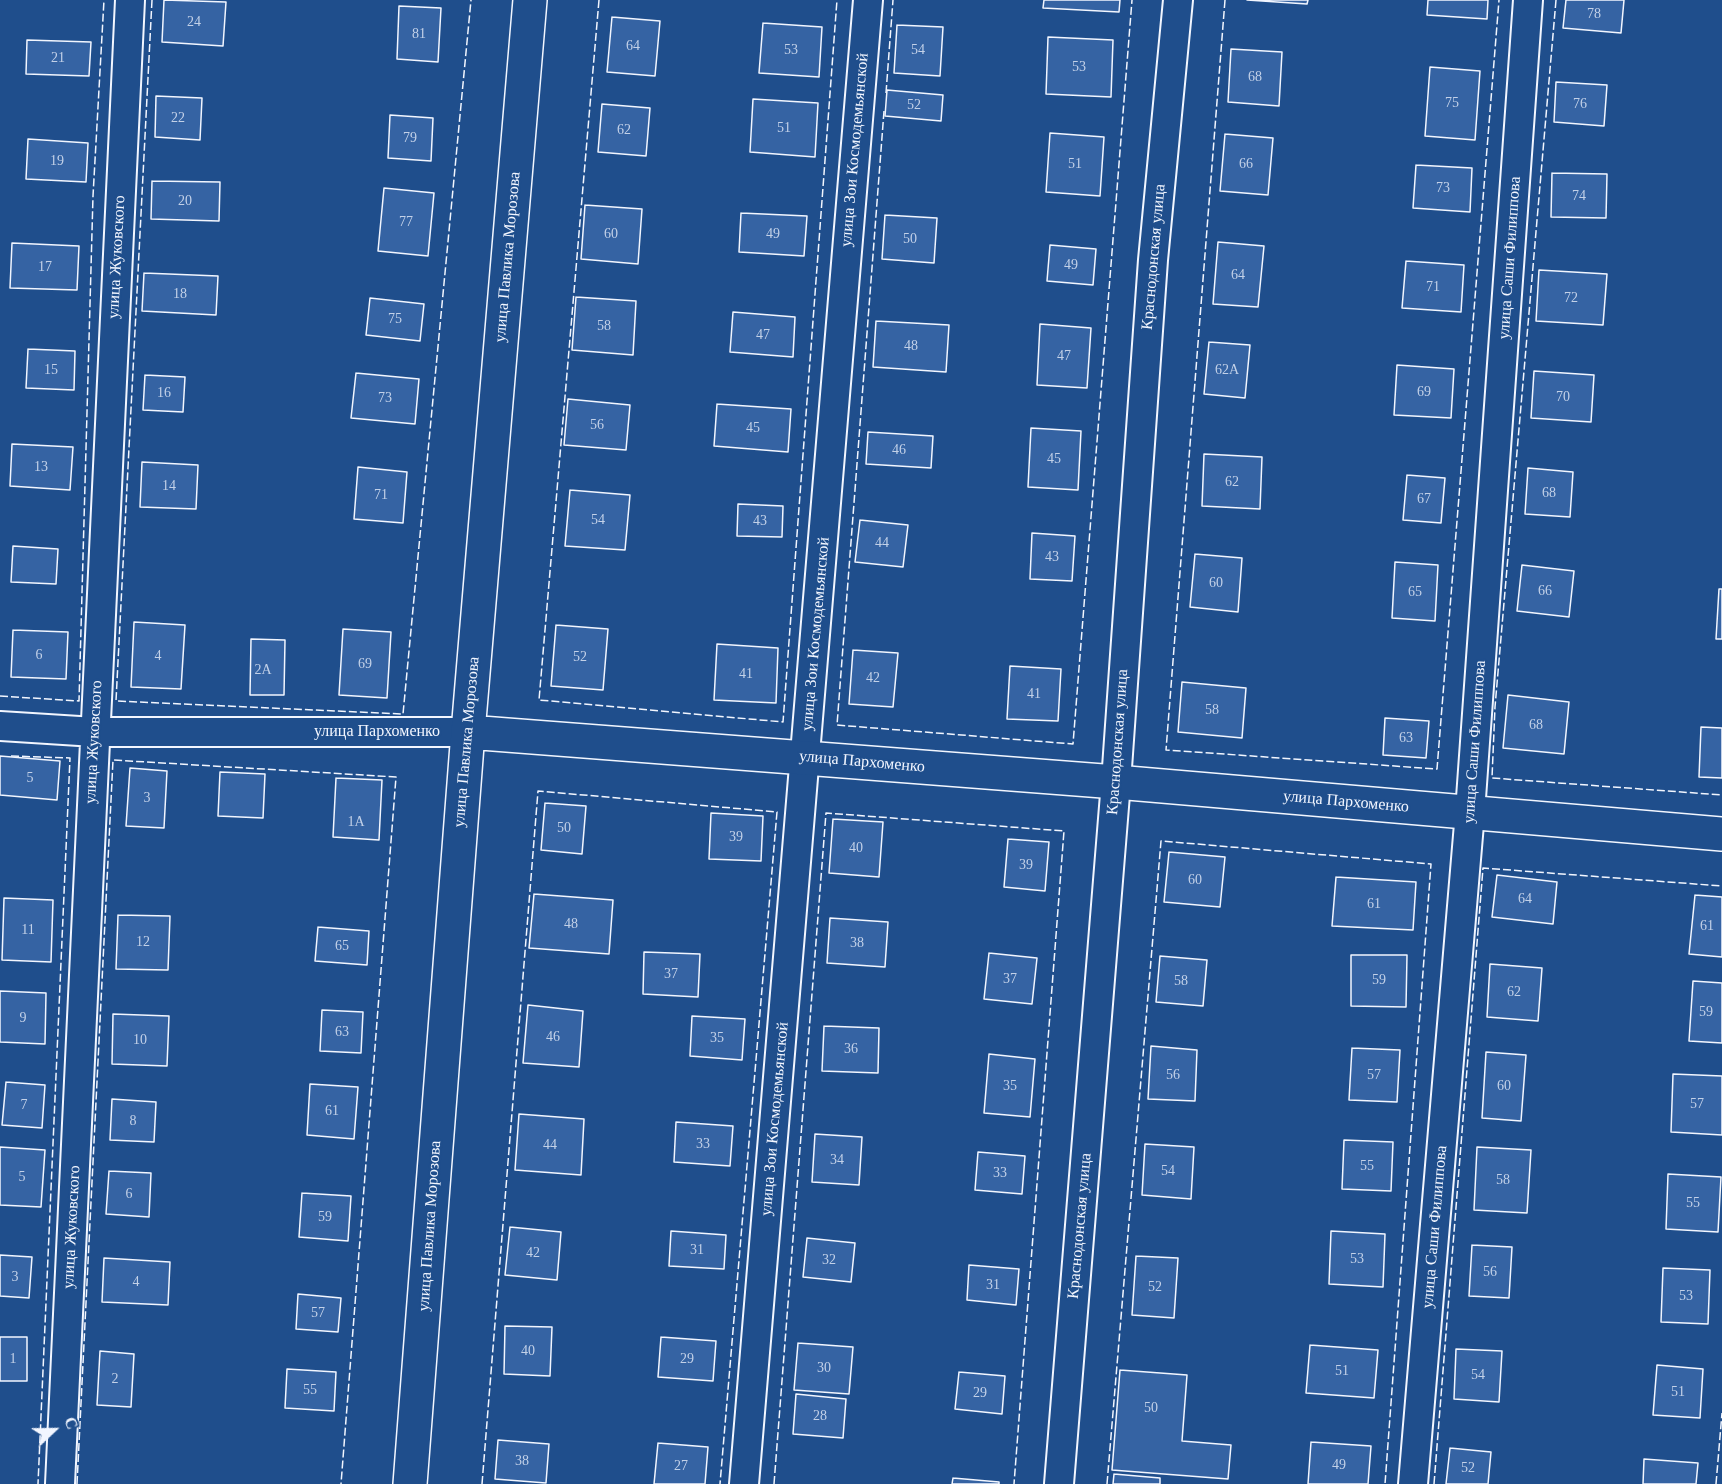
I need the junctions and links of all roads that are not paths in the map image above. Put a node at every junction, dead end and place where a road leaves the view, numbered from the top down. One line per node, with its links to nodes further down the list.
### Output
1 (130, 0): 7 (street, улица Жуковского)
2 (530, 0): 8 (street, улица Павлика Морозова)
3 (868, 0): 9 (street, улица Зои Космодемьянской)
4 (1178, 0): 10 (street, Краснодонская улица)
5 (1528, 0): 11 (street, улица Саши Филиппова)
6 (0, 726): 7 (street, улица Пархоменко)
7 (95, 732): 8 (street, улица Пархоменко); 13 (street, улица Жуковского)
8 (468, 732): 9 (street, улица Пархоменко); 14 (street, улица Павлика Морозова)
9 (806, 757): 10 (street, улица Пархоменко); 15 (street, улица Зои Космодемьянской)
10 (1116, 782): 11 (street, улица Пархоменко); 16 (street, Краснодонская улица)
11 (1470, 812): 12 (street, улица Пархоменко); 17 (street, улица Саши Филиппова)
12 (1722, 834)
13 (60, 1484)
14 (410, 1484)
15 (744, 1484)
16 (1059, 1484)
17 (1413, 1484)

